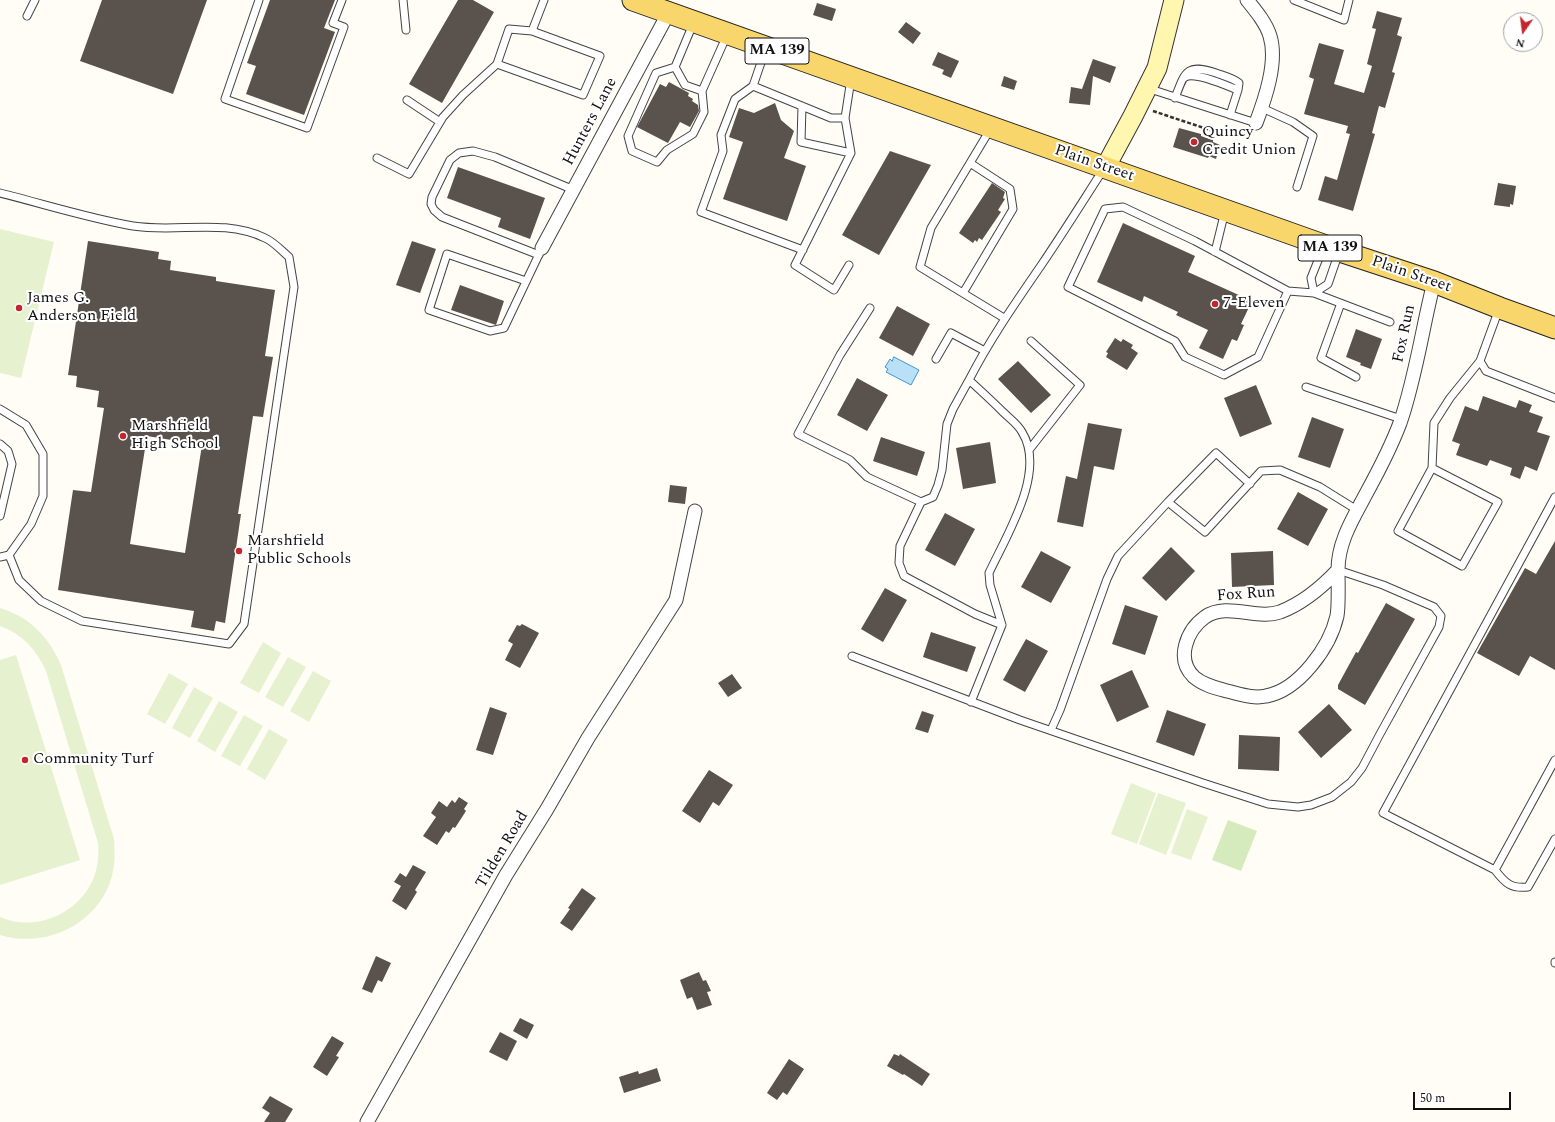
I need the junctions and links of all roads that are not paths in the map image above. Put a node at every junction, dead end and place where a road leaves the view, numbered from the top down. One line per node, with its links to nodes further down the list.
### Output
1 (35, 0): 12 (lane)
2 (259, 0): 3 (lane)
3 (342, 0)
4 (403, 0): 14 (lane)
5 (544, 0): 15 (lane)
6 (633, 0): 11 (main road, Plain Street / MA 139)
7 (1174, 0): 22 (street)
8 (1294, 0): 9 (lane)
9 (1349, 0)
10 (1251, 1): 27 (street)
11 (669, 12): 13 (main road, Plain Street / MA 139); 38 (street, Hunters Lane)
12 (27, 16)
13 (694, 21): 16 (main road, Plain Street / MA 139); 19 (lane)
14 (406, 30)
15 (532, 31): 18 (lane); 18 (lane)
16 (728, 33): 17 (main road, Plain Street / MA 139); 23 (lane)
17 (766, 47): 20 (main road, Plain Street / MA 139); 21 (lane)
18 (497, 64): 30 (lane)
19 (675, 67): 23 (lane); 23 (lane)
20 (851, 77): 29 (lane); 32 (main road, Plain Street / MA 139)
21 (753, 86): 26 (lane); 42 (lane)
22 (1147, 88): 24 (lane); 36 (street)
23 (702, 91)
24 (1175, 98): 28 (lane); 28 (lane)
25 (407, 100): 30 (lane)
26 (802, 106): 29 (lane); 33 (lane)
27 (1262, 108): 31 (street); 37 (lane)
28 (1230, 115): 31 (lane)
29 (845, 118): 33 (lane)
30 (440, 122): 34 (lane)
31 (1256, 124)
32 (991, 128): 35 (lane); 36 (main road, Plain Street / MA 139)
33 (851, 153): 42 (lane)
34 (376, 158)
35 (970, 163): 49 (lane); 49 (lane)
36 (1104, 168): 40 (main road, Plain Street / MA 139); 54 (lane)
37 (1297, 186)
38 (574, 190): 43 (street, Hunters Lane); 43 (lane)
39 (0, 193): 77 (lane)
40 (1225, 210): 41 (main road, Plain Street / MA 139); 44 (lane)
41 (1332, 248): 47 (main road, Plain Street / MA 139); 50 (lane); 50 (lane)
42 (802, 250): 45 (lane)
43 (540, 252): 46 (lane)
44 (1216, 252): 48 (lane); 48 (lane)
45 (849, 265)
46 (526, 281): 46 (lane)
47 (1434, 282): 53 (main road, Plain Street / MA 139); 66 (street, Fox Run)
48 (1288, 291): 50 (lane)
49 (963, 293): 54 (lane)
50 (1314, 293): 51 (lane)
51 (1341, 303): 55 (lane); 61 (lane)
52 (870, 308): 72 (lane)
53 (1500, 308): 56 (main road, Plain Street / MA 139); 60 (lane)
54 (1004, 318): 58 (lane)
55 (1390, 322)
56 (1555, 328)
57 (1031, 341): 68 (lane)
58 (985, 350): 59 (lane); 62 (lane)
59 (936, 358)
60 (1480, 361): 64 (lane); 69 (lane)
61 (1356, 377)
62 (969, 380): 68 (lane); 72 (lane)
63 (1306, 387): 66 (lane)
64 (1555, 398)
65 (0, 409): 77 (lane)
66 (1401, 419): 74 (street, Fox Run)
67 (0, 444): 76 (lane)
68 (1029, 450): 80 (lane)
69 (1432, 468): 69 (lane)
70 (1250, 484): 73 (lane); 73 (lane); 74 (lane)
71 (1555, 497): 86 (lane)
72 (921, 502): 80 (lane)
73 (1168, 502): 83 (lane)
74 (1357, 510): 79 (street, Fox Run)
75 (695, 511): 87 (street, Tilden Road)
76 (0, 516)
77 (9, 555): 78 (lane)
78 (0, 557)
79 (1338, 570): 79 (street, Fox Run); 83 (lane)
80 (1002, 625): 82 (lane)
81 (852, 656): 82 (lane)
82 (971, 702): 83 (lane)
83 (1051, 730)
84 (1555, 760): 86 (lane)
85 (1555, 839): 86 (lane)
86 (1495, 870)
87 (367, 1122)

